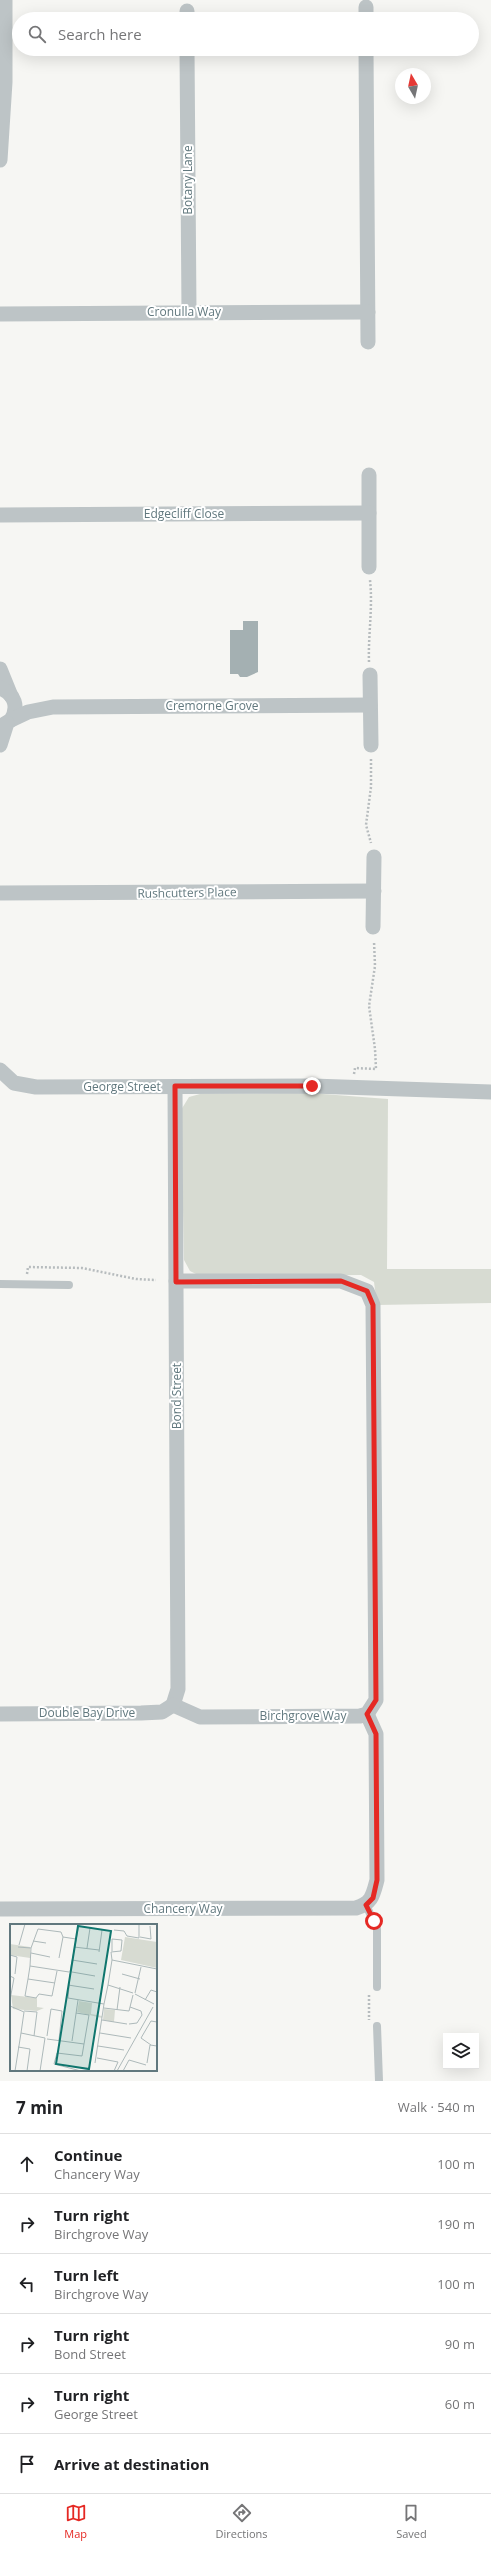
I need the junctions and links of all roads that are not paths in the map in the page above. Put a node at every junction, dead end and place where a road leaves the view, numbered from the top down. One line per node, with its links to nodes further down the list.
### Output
1 (5, 0): 4 (street)
2 (187, 56): 5 (street, Botany Lane)
3 (366, 56): 6 (street)
4 (0, 160)
5 (189, 312): 6 (street, Cronulla Way); 7 (street, Cronulla Way)
6 (368, 312): 8 (street)
7 (0, 314)
8 (368, 342)
9 (369, 475): 10 (street)
10 (369, 513): 11 (street, Edgecliff Close); 12 (street)
11 (0, 515)
12 (369, 567)
13 (0, 670): 15 (street)
14 (370, 675): 16 (street)
15 (8, 694): 17 (street, Cremorne Grove); 18 (street)
16 (370, 705): 17 (street, Cremorne Grove); 20 (street)
17 (53, 707): 18 (street, Cremorne Grove)
18 (6, 723): 19 (street)
19 (0, 745)
20 (371, 745)
21 (374, 857): 22 (street)
22 (374, 891): 23 (street, Rushcutters Place); 24 (street)
23 (0, 893)
24 (373, 926)
25 (2, 1076): 26 (street, George Street)
26 (175, 1086): 27 (street, George Street); 28 (street, Bond Street)
27 (491, 1092)
28 (176, 1282): 31 (street, Bond Street); 33 (street)
29 (0, 1284): 30 (lane)
30 (69, 1285)
31 (173, 1705): 32 (street, Double Bay Drive); 33 (street, Birchgrove Way)
32 (0, 1714)
33 (367, 1714): 34 (street)
34 (366, 1905): 35 (street, Chancery Way); 36 (lane)
35 (0, 1909)
36 (377, 1988)
37 (377, 2026): 38 (lane)
38 (379, 2081)

